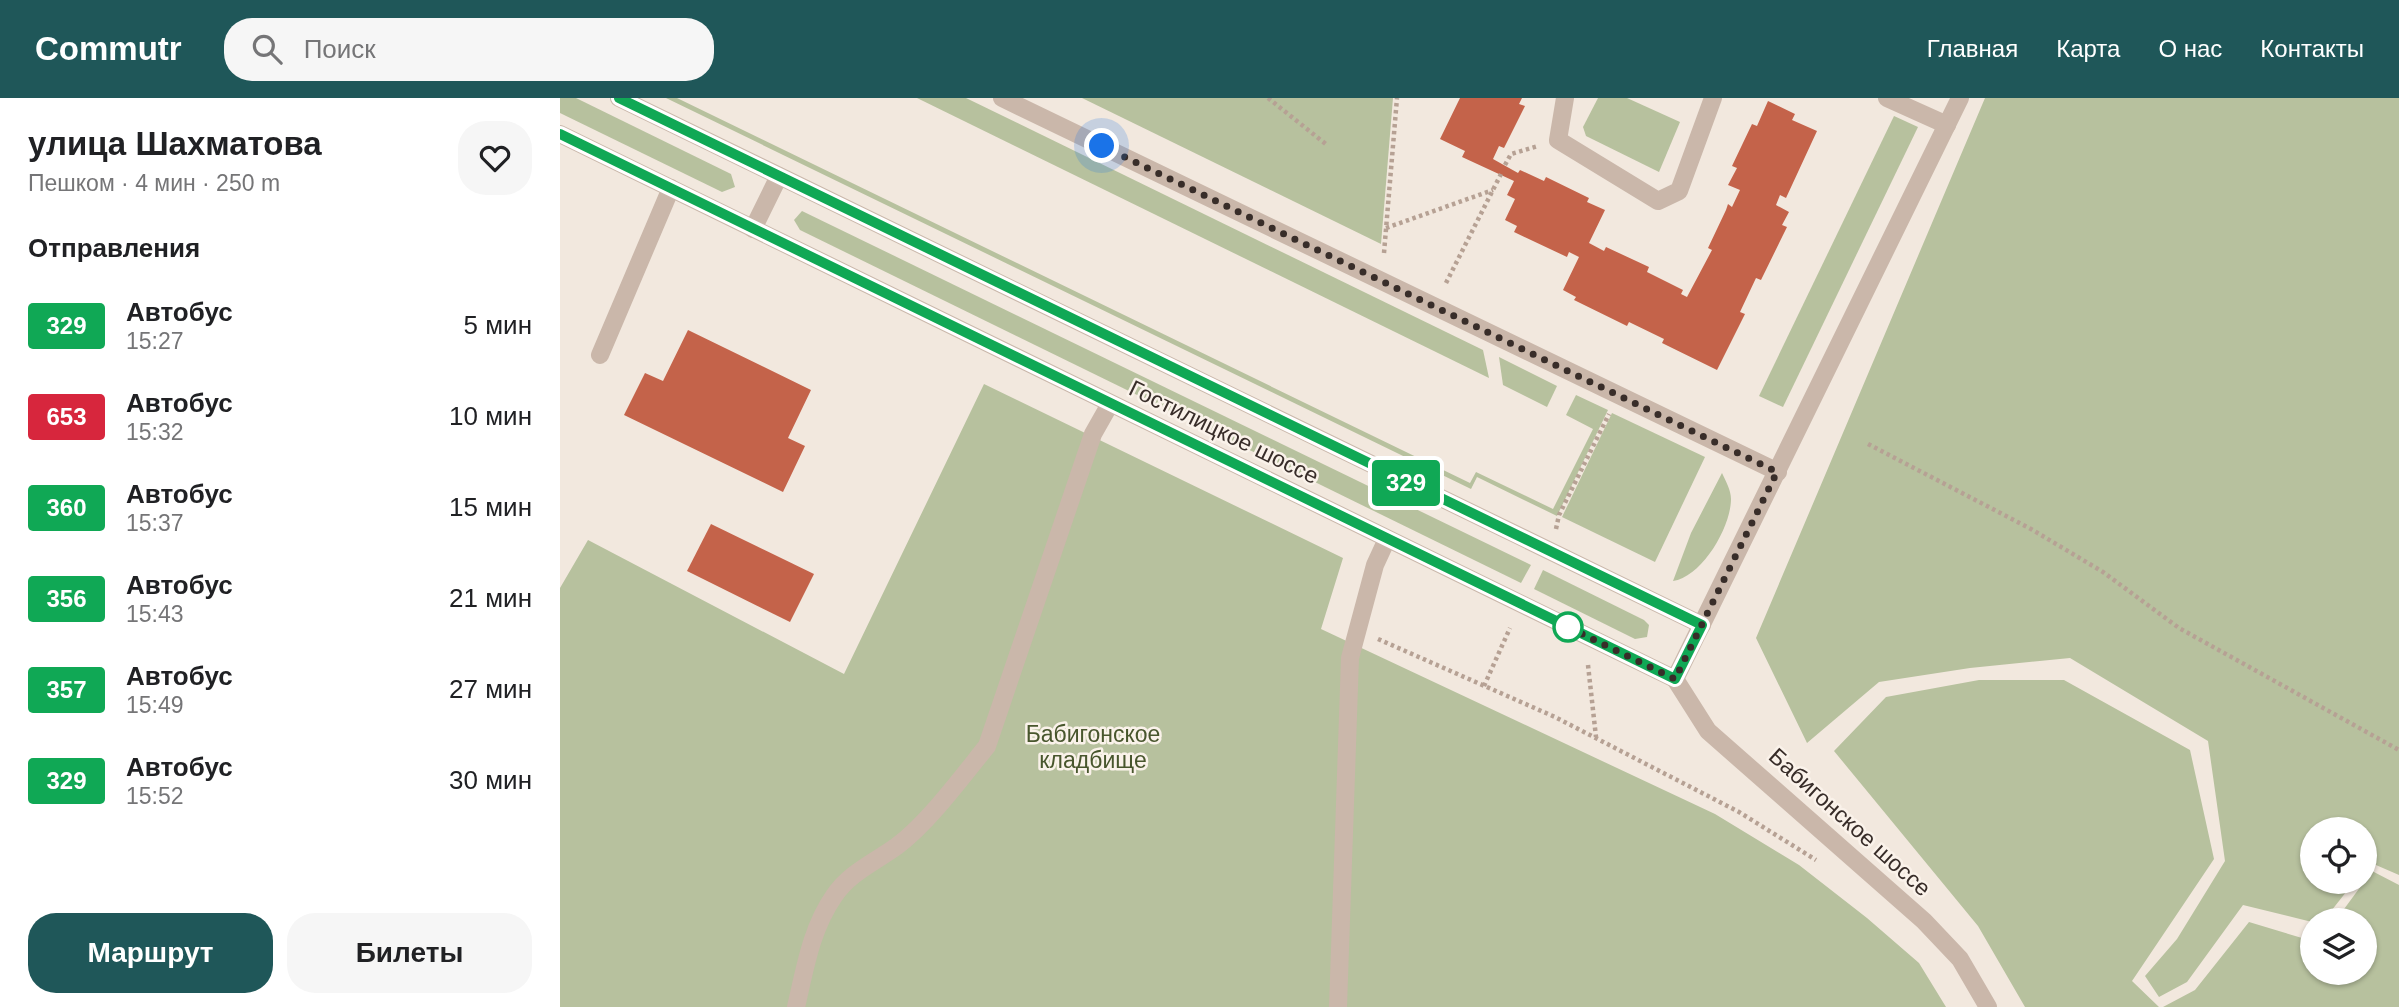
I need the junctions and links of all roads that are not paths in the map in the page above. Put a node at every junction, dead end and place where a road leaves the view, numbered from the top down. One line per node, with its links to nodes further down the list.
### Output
1 (618, 98): 9 (street, Гостилицкое шоссе)
2 (1002, 98): 14 (street)
3 (1565, 98): 4 (street)
4 (1713, 98)
5 (1887, 98): 7 (street)
6 (1960, 98): 7 (street)
7 (1947, 125): 14 (street)
8 (560, 134): 10 (street, Гостилицкое шоссе)
9 (779, 176): 11 (street); 16 (street, Гостилицкое шоссе)
10 (671, 188): 11 (street, Гостилицкое шоссе); 12 (street)
11 (753, 229): 13 (street, Гостилицкое шоссе)
12 (600, 355)
13 (1110, 404): 15 (street, Гостилицкое шоссе); 18 (street)
14 (1777, 472): 16 (street)
15 (1387, 539): 17 (street, Гостилицкое шоссе); 19 (street)
16 (1702, 625): 17 (street)
17 (1675, 679): 20 (street, Бабигонское шоссе)
18 (796, 1007)
19 (1338, 1007)
20 (1988, 1007)

